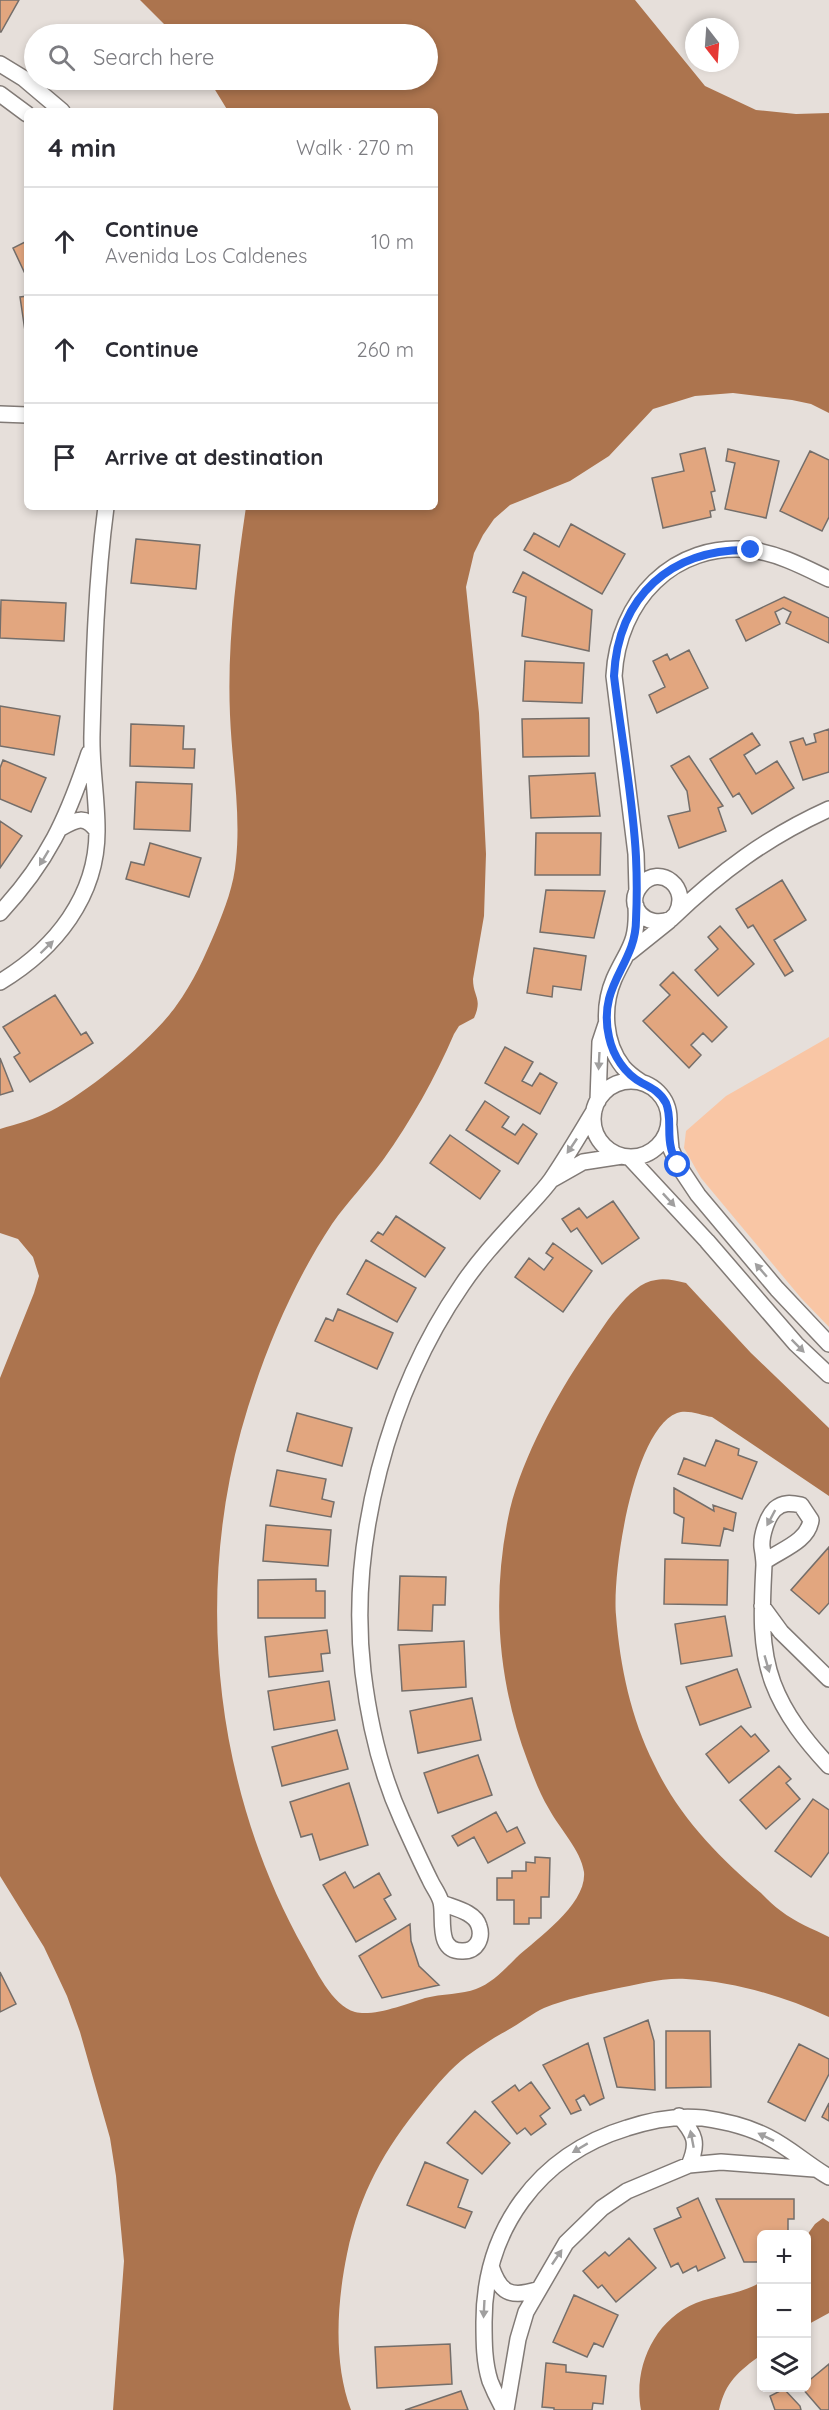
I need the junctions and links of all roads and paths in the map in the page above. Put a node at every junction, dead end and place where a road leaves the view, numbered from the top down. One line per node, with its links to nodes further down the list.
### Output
1 (0, 64): 2 (street)
2 (24, 81)
3 (38, 90): 5 (street)
4 (0, 94): 8 (street)
5 (45, 95): 6 (street); 7 (street)
6 (31, 108)
7 (59, 108)
8 (24, 111)
9 (0, 414): 10 (street)
10 (24, 415)
11 (106, 510): 13 (street)
12 (829, 579): 17 (street)
13 (91, 747): 15 (street); 16 (street)
14 (829, 809): 19 (street)
15 (61, 828): 16 (street); 21 (street, one-way to 21)
16 (97, 831): 24 (street, one-way to 16)
17 (636, 854): 18 (street); 20 (street)
18 (661, 878): 19 (street); 20 (street); 22 (street)
19 (708, 884): 22 (street)
20 (636, 897): 22 (street); 23 (street)
21 (0, 914)
22 (674, 917): 23 (street)
23 (630, 953): 25 (street)
24 (0, 982)
25 (607, 1021): 26 (street); 27 (street, one-way to 27)
26 (641, 1083): 27 (street); 28 (street)
27 (596, 1106): 29 (street); 30 (street, one-way to 30)
28 (669, 1127): 29 (street); 31 (street, one-way to 28)
29 (626, 1156): 30 (street); 32 (street, one-way to 32)
30 (550, 1181): 37 (street)
31 (829, 1344)
32 (829, 1375)
33 (764, 1562): 34 (street)
34 (762, 1606): 35 (street); 36 (street, one-way to 36)
35 (829, 1679)
36 (829, 1766)
37 (442, 1903)
38 (679, 2116): 39 (street, one-way to 38); 40 (street, one-way to 38); 42 (street, one-way to 42)
39 (689, 2165): 40 (street); 43 (street, one-way to 39)
40 (814, 2169): 41 (street)
41 (829, 2177)
42 (490, 2263): 43 (street); 44 (street, one-way to 44)
43 (537, 2290): 44 (street)
44 (505, 2410)

